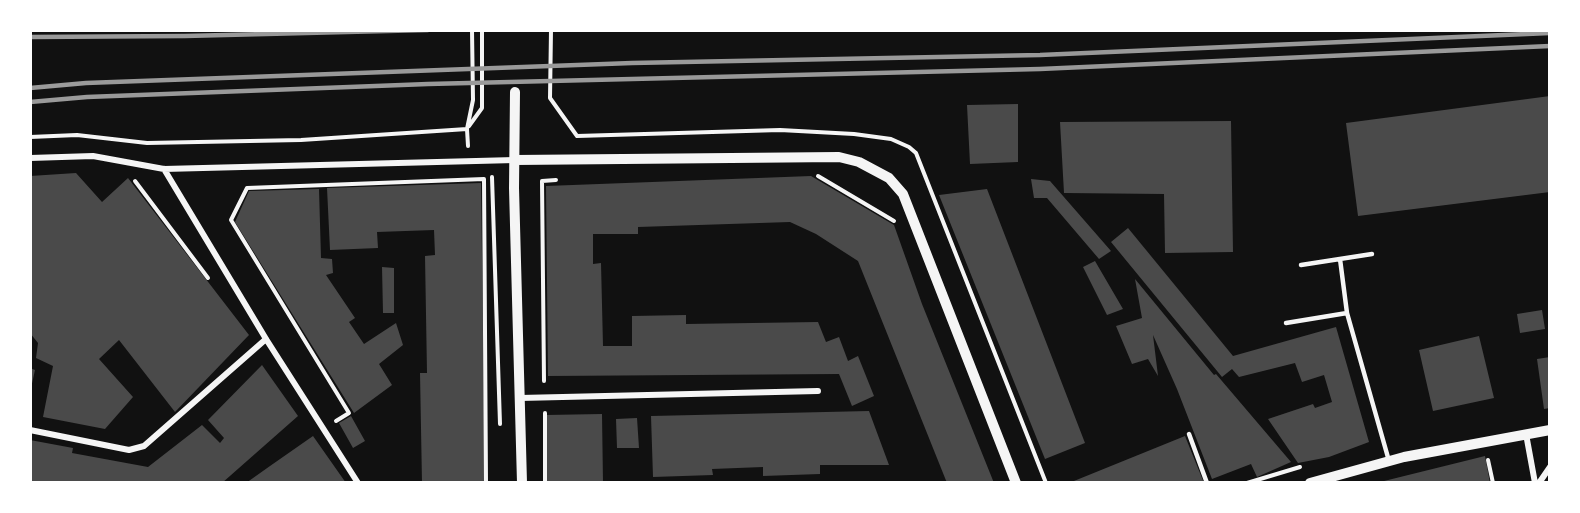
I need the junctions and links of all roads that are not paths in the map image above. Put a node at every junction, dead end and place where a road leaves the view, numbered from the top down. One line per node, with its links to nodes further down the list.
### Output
1 (515, 92): 3 (street)
2 (30, 158): 4 (street)
3 (515, 160): 4 (street); 12 (street); 21 (street)
4 (164, 169): 10 (street)
5 (1372, 254): 6 (lane)
6 (1340, 259): 7 (lane); 8 (lane)
7 (1301, 265)
8 (1347, 313): 9 (lane); 17 (lane)
9 (1286, 323)
10 (266, 339): 13 (street); 19 (street)
11 (818, 391): 12 (street)
12 (520, 398): 20 (street)
13 (30, 430)
14 (1550, 430): 16 (street)
15 (1189, 434): 22 (lane)
16 (1526, 434): 17 (street); 24 (street)
17 (1389, 460): 23 (street)
18 (1550, 467): 24 (street)
19 (358, 483)
20 (522, 483)
21 (1016, 483)
22 (1208, 483)
23 (1310, 483)
24 (1537, 483)

